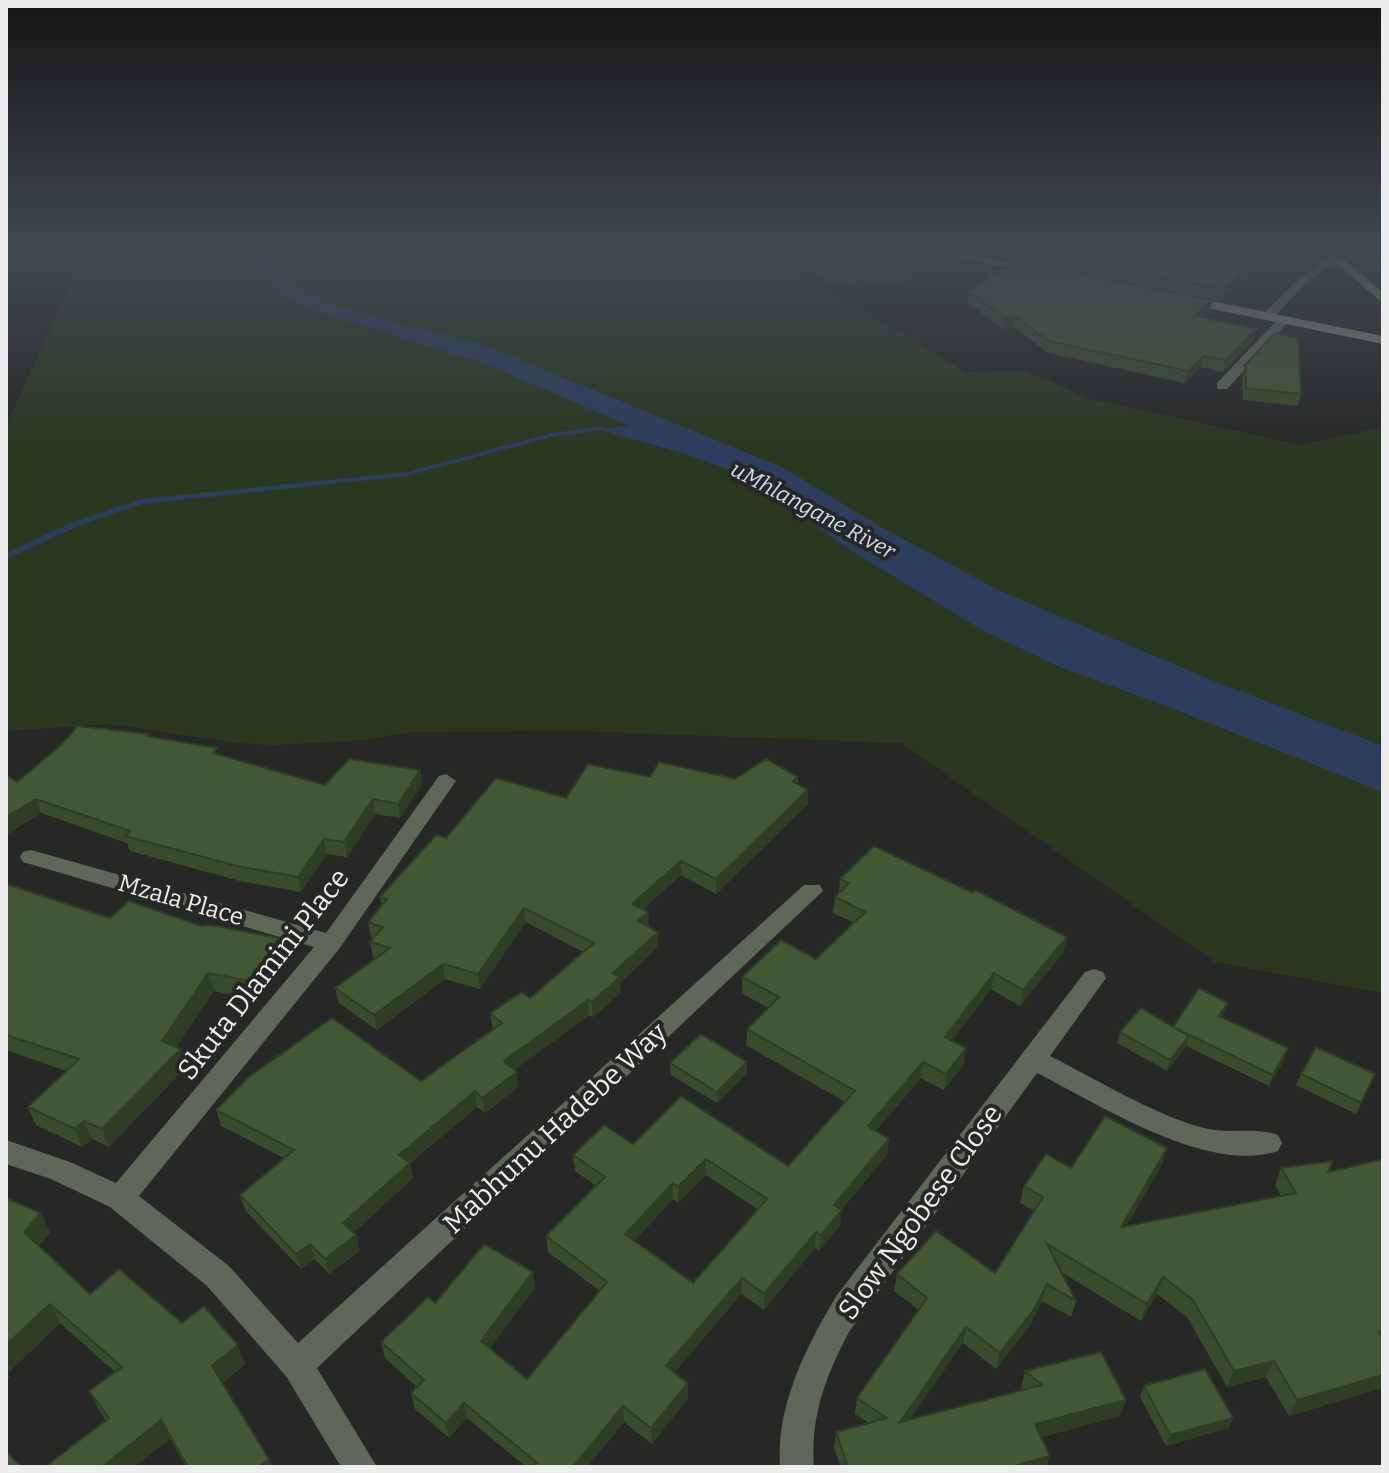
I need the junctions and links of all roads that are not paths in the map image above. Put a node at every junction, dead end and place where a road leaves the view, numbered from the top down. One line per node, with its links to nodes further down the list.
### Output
1 (1275, 318): 2 (street)
2 (1284, 320): 3 (street); 4 (street)
3 (1383, 340)
4 (1222, 386)
5 (446, 781): 8 (street, Skuta Dlamini Place)
6 (31, 857): 8 (street, Mzala Place)
7 (812, 891): 14 (street, Mabhunu Hadebe Way)
8 (331, 943): 13 (street, Skuta Dlamini Place)
9 (1094, 978): 10 (street, Slow Ngobese Close)
10 (1033, 1059): 11 (street); 16 (street, Slow Ngobese Close)
11 (1268, 1143)
12 (6, 1152): 13 (street)
13 (120, 1198): 14 (street)
14 (297, 1365): 15 (street)
15 (360, 1467)
16 (797, 1467)

